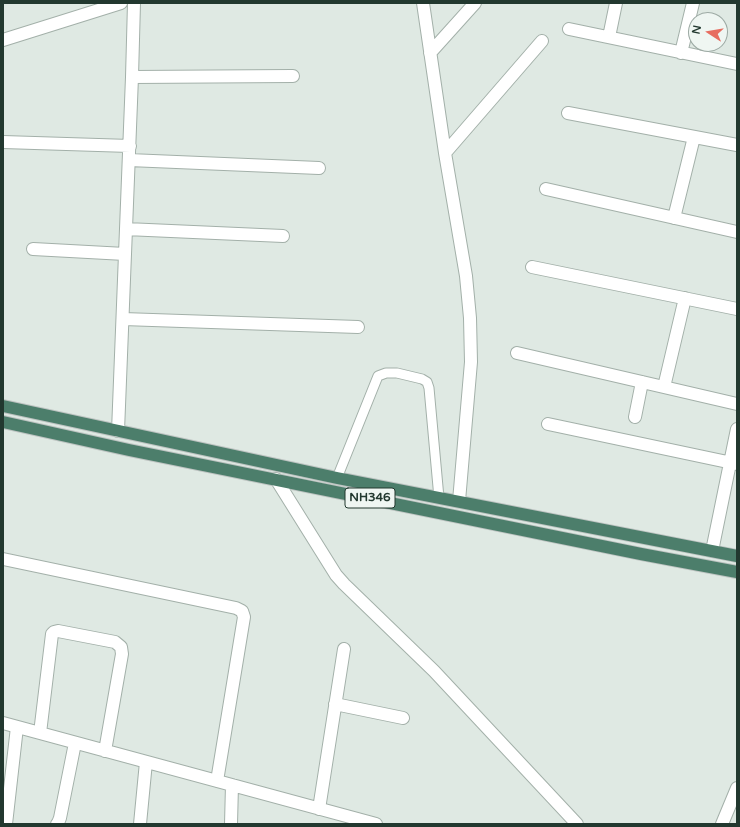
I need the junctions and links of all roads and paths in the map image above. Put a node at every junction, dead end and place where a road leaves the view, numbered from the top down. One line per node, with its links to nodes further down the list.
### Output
1 (122, 3): 9 (street)
2 (134, 3): 14 (street)
3 (423, 3): 11 (street)
4 (474, 3): 11 (street)
5 (616, 3): 8 (street)
6 (693, 3): 12 (street)
7 (569, 29): 8 (street)
8 (609, 37): 12 (street)
9 (3, 40)
10 (542, 41): 21 (street)
11 (430, 53): 21 (street)
12 (682, 53): 13 (street)
13 (737, 64)
14 (132, 76): 15 (street); 20 (street)
15 (293, 76)
16 (568, 113): 17 (street)
17 (694, 137): 19 (street); 25 (street)
18 (3, 142): 20 (street)
19 (737, 145)
20 (130, 146): 22 (street)
21 (445, 153): 50 (street)
22 (129, 160): 23 (street); 26 (street)
23 (319, 168)
24 (546, 190): 25 (street)
25 (674, 218): 27 (street)
26 (126, 229): 28 (street); 30 (street)
27 (737, 232)
28 (283, 236)
29 (33, 250): 30 (street)
30 (125, 254): 34 (street)
31 (532, 268): 32 (street)
32 (685, 298): 33 (street); 38 (street)
33 (737, 309)
34 (123, 319): 35 (street); 45 (street)
35 (358, 327)
36 (517, 353): 37 (street)
37 (642, 382): 38 (street); 41 (street)
38 (664, 387): 39 (street)
39 (737, 404)
40 (3, 406): 45 (highway, NH346)
41 (635, 417)
42 (3, 422): 48 (highway, NH346)
43 (548, 424): 46 (street)
44 (737, 429): 46 (street)
45 (118, 431): 47 (highway, NH346)
46 (734, 463): 51 (street)
47 (337, 478): 49 (highway, NH346); 49 (lane)
48 (276, 479): 54 (highway, NH346); 74 (street)
49 (439, 498): 50 (highway, NH346)
50 (459, 501): 51 (highway, NH346)
51 (712, 551): 52 (highway, NH346)
52 (737, 556)
53 (3, 559): 64 (street)
54 (737, 572)
55 (344, 649): 56 (street)
56 (335, 704): 57 (street); 67 (street)
57 (403, 718)
58 (3, 723): 59 (street)
59 (17, 727): 60 (street); 68 (street)
60 (40, 733): 61 (street); 62 (street)
61 (75, 743): 62 (street); 70 (street)
62 (105, 751): 63 (street)
63 (146, 762): 64 (street); 71 (street)
64 (217, 781): 65 (street)
65 (232, 785): 67 (street); 72 (street)
66 (737, 788): 75 (street)
67 (319, 809): 73 (street)
68 (6, 824): 69 (street)
69 (14, 824)
70 (57, 824)
71 (140, 824)
72 (231, 824)
73 (376, 824)
74 (577, 824)
75 (722, 824)

